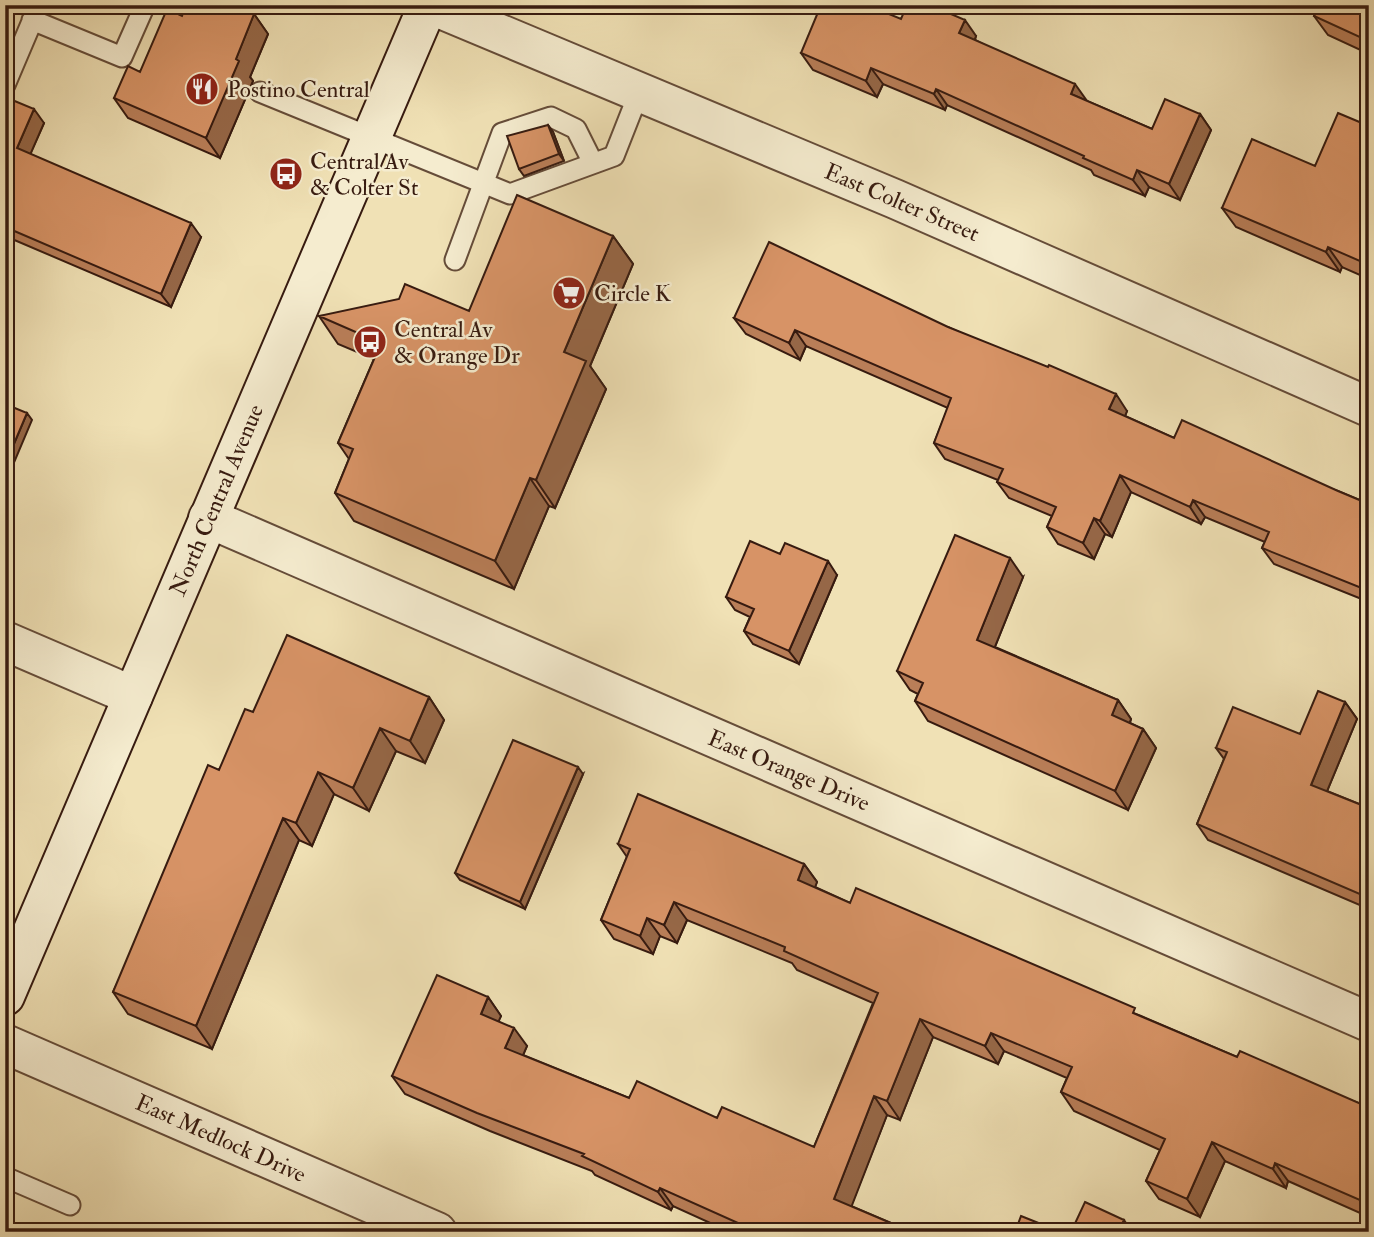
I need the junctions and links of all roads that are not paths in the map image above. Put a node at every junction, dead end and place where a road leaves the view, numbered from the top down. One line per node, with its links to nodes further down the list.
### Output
1 (145, 5): 3 (lane)
2 (430, 5): 5 (street, East Colter Street); 7 (street, North Central Avenue)
3 (35, 13): 4 (lane)
4 (5, 85)
5 (640, 90): 8 (lane); 11 (street, East Colter Street)
6 (260, 92): 7 (lane)
7 (371, 139): 9 (lane); 12 (street, North Central Avenue)
8 (593, 163): 9 (lane); 9 (lane)
9 (484, 184): 10 (lane)
10 (455, 260)
11 (1369, 407)
12 (208, 518): 14 (street, North Central Avenue); 16 (street, East Orange Drive)
13 (5, 640): 14 (street)
14 (133, 696): 15 (street, North Central Avenue)
15 (5, 996)
16 (1369, 1022)
17 (5, 1044): 20 (street, East Medlock Drive)
18 (5, 1177): 19 (lane)
19 (70, 1205)
20 (437, 1232)

